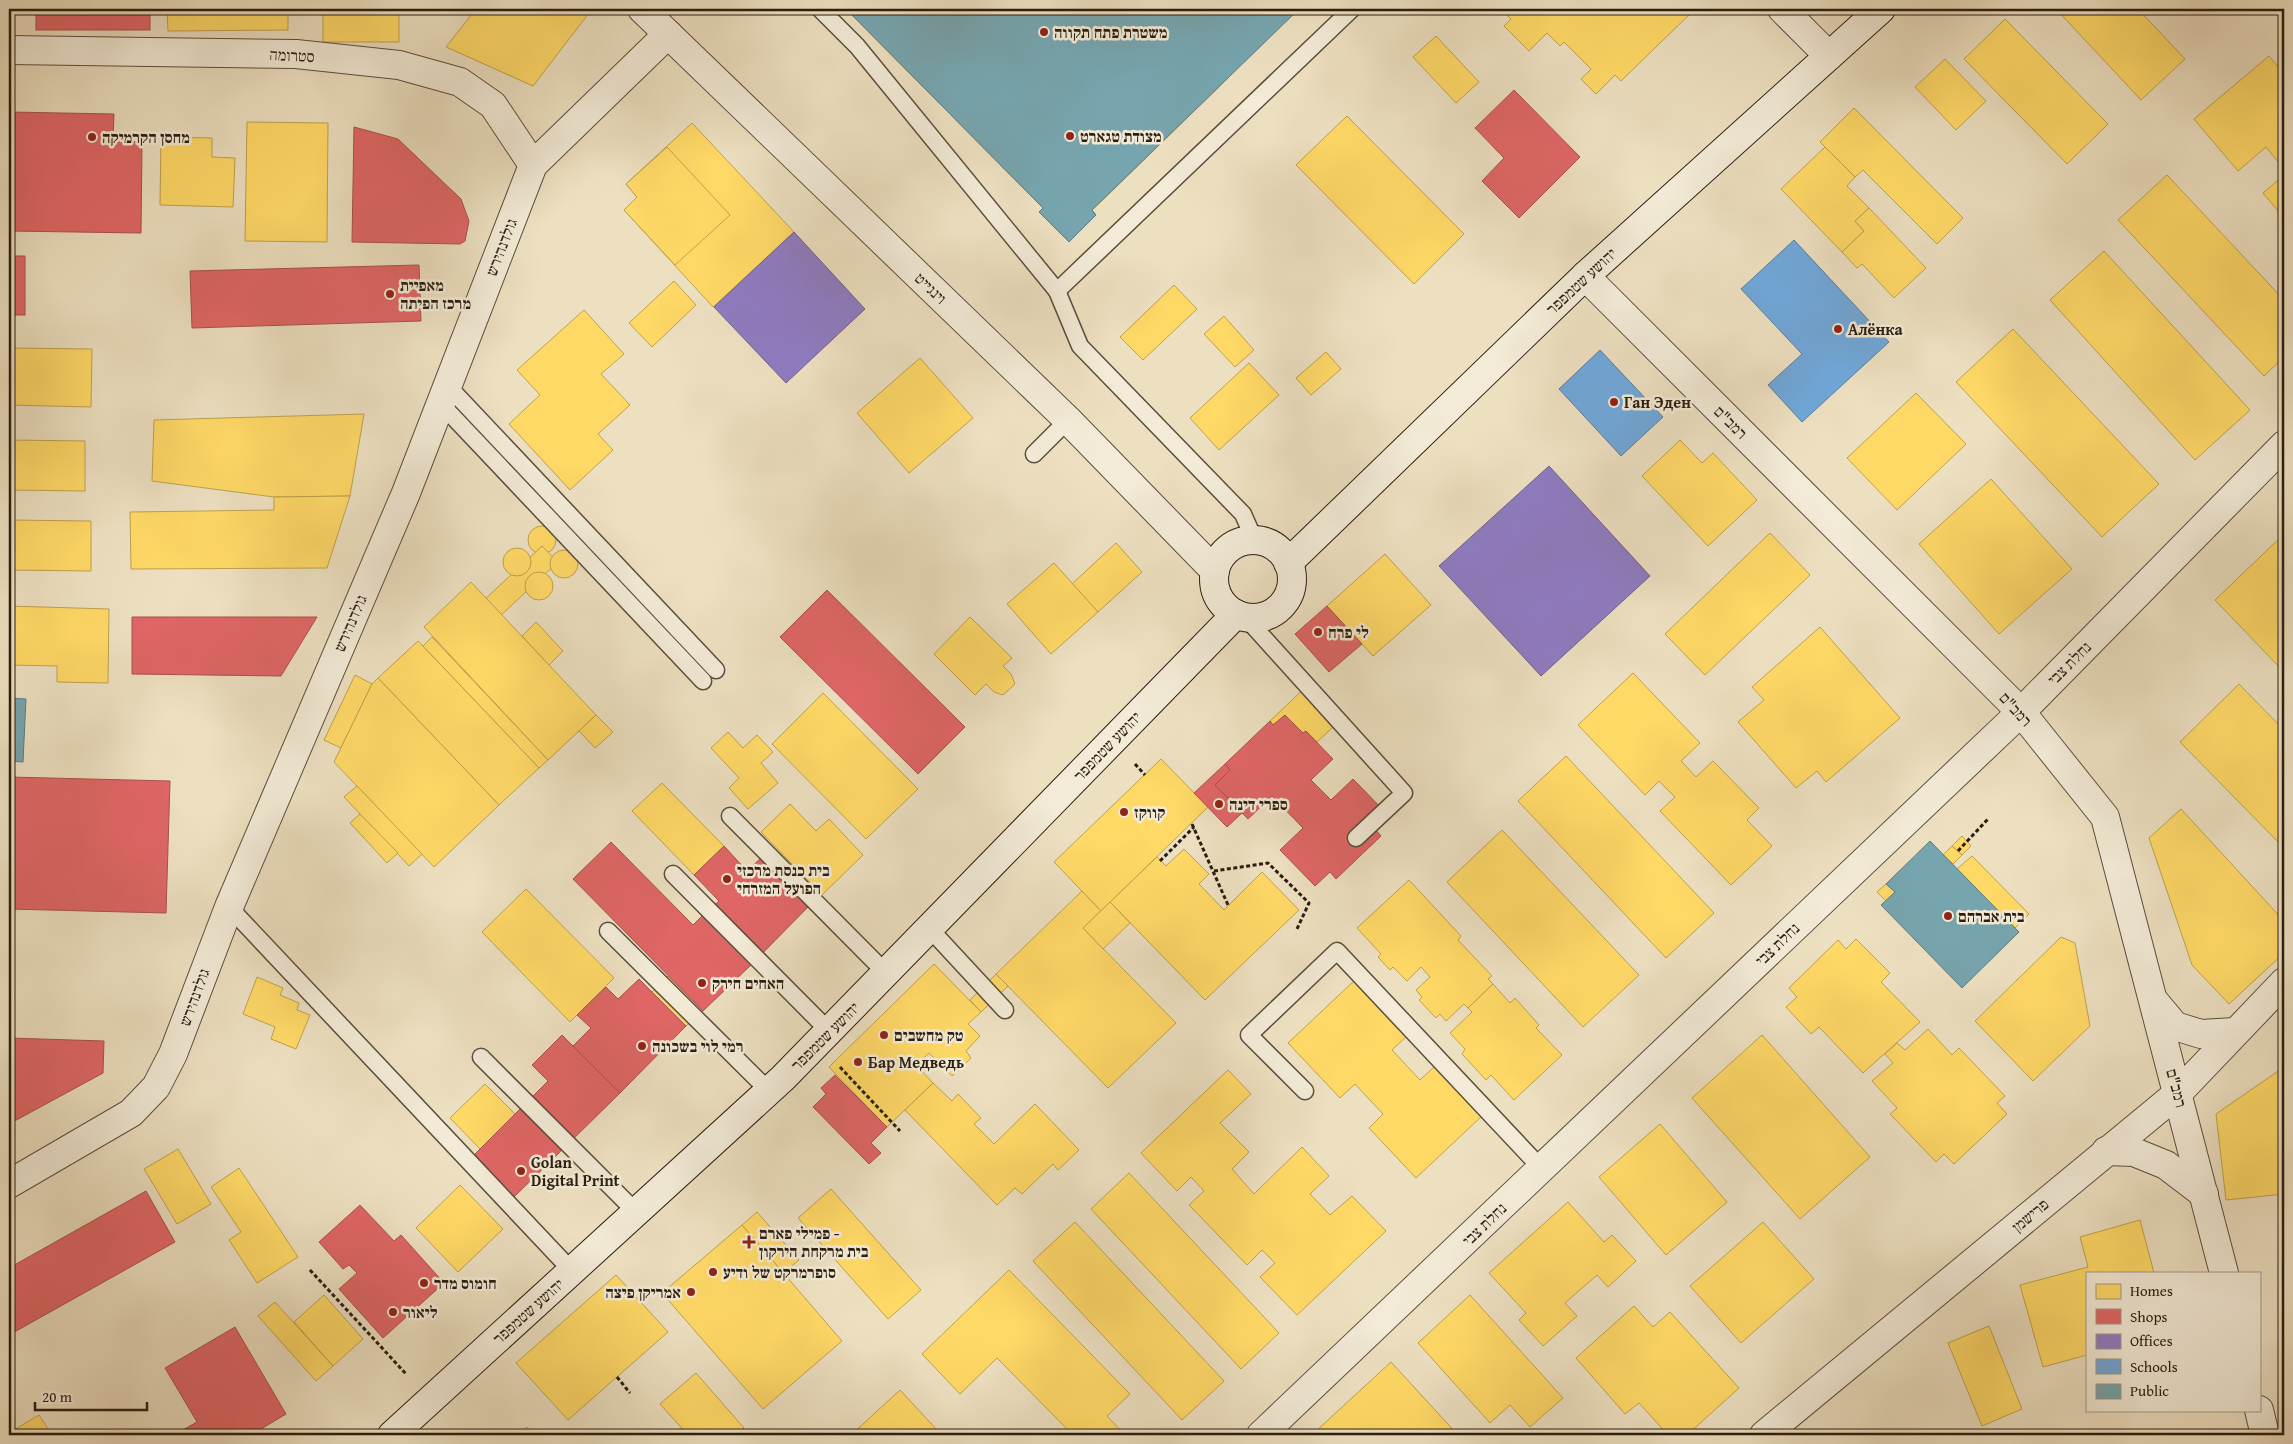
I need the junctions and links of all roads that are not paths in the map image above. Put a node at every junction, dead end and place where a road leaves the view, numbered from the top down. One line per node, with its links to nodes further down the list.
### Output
1 (642, 9): 6 (street, וינגייט)
2 (820, 9): 11 (lane)
3 (1352, 9): 11 (lane)
4 (1782, 9): 8 (street)
5 (1881, 9): 8 (street, יהושע שטמפפר)
6 (668, 34): 9 (street, גולדנהירש); 13 (street, וינגייט)
7 (9, 50): 9 (street, סטרומה)
8 (1829, 56): 10 (street, יהושע שטמפפר)
9 (533, 165): 12 (street, גולדנהירש)
10 (1585, 276): 17 (street, יהושע שטמפפר); 22 (street, רמב"ם)
11 (1057, 291): 16 (lane)
12 (444, 394): 20 (lane); 21 (lane); 26 (street, גולדנהירש)
13 (1068, 420): 15 (lane); 18 (street, וינגייט)
14 (2284, 445): 22 (street, נחלת צבי)
15 (1034, 454)
16 (1254, 540): 17 (street); 18 (street)
17 (1288, 562): 19 (street)
18 (1215, 571): 19 (street)
19 (1241, 616): 24 (lane); 27 (street, יהושע שטמפפר)
20 (716, 670)
21 (703, 681)
22 (2021, 712): 31 (street, רמב"ם); 40 (street, נחלת צבי)
23 (730, 816): 29 (lane)
24 (1356, 838)
25 (672, 874): 34 (lane)
26 (229, 907): 41 (street, גולדנהירש); 44 (lane)
27 (929, 928): 29 (street, יהושע שטמפפר); 32 (lane)
28 (608, 931): 36 (lane)
29 (886, 974): 34 (street, יהושע שטמפפר)
30 (2284, 982): 33 (street, פרישמן)
31 (2154, 1000): 33 (street); 38 (street, רמב"ם)
32 (1005, 1010)
33 (2236, 1032): 38 (street, פרישמן)
34 (823, 1037): 36 (street, יהושע שטמפפר)
35 (481, 1057): 43 (lane)
36 (769, 1091): 43 (street, יהושע שטמפפר)
37 (1305, 1091): 40 (lane)
38 (2178, 1093): 39 (street, פרישמן); 42 (street, רמב"ם)
39 (2106, 1151): 42 (street); 49 (street, פרישמן)
40 (1542, 1169): 47 (street, נחלת צבי)
41 (9, 1184)
42 (2204, 1194): 45 (street, רמב"ם)
43 (635, 1211): 44 (street, יהושע שטמפפר)
44 (572, 1271): 48 (street, יהושע שטמפפר)
45 (2224, 1272)
46 (2259, 1412): 50 (street)
47 (1268, 1433)
48 (392, 1435)
49 (1764, 1435)
50 (2265, 1435)

